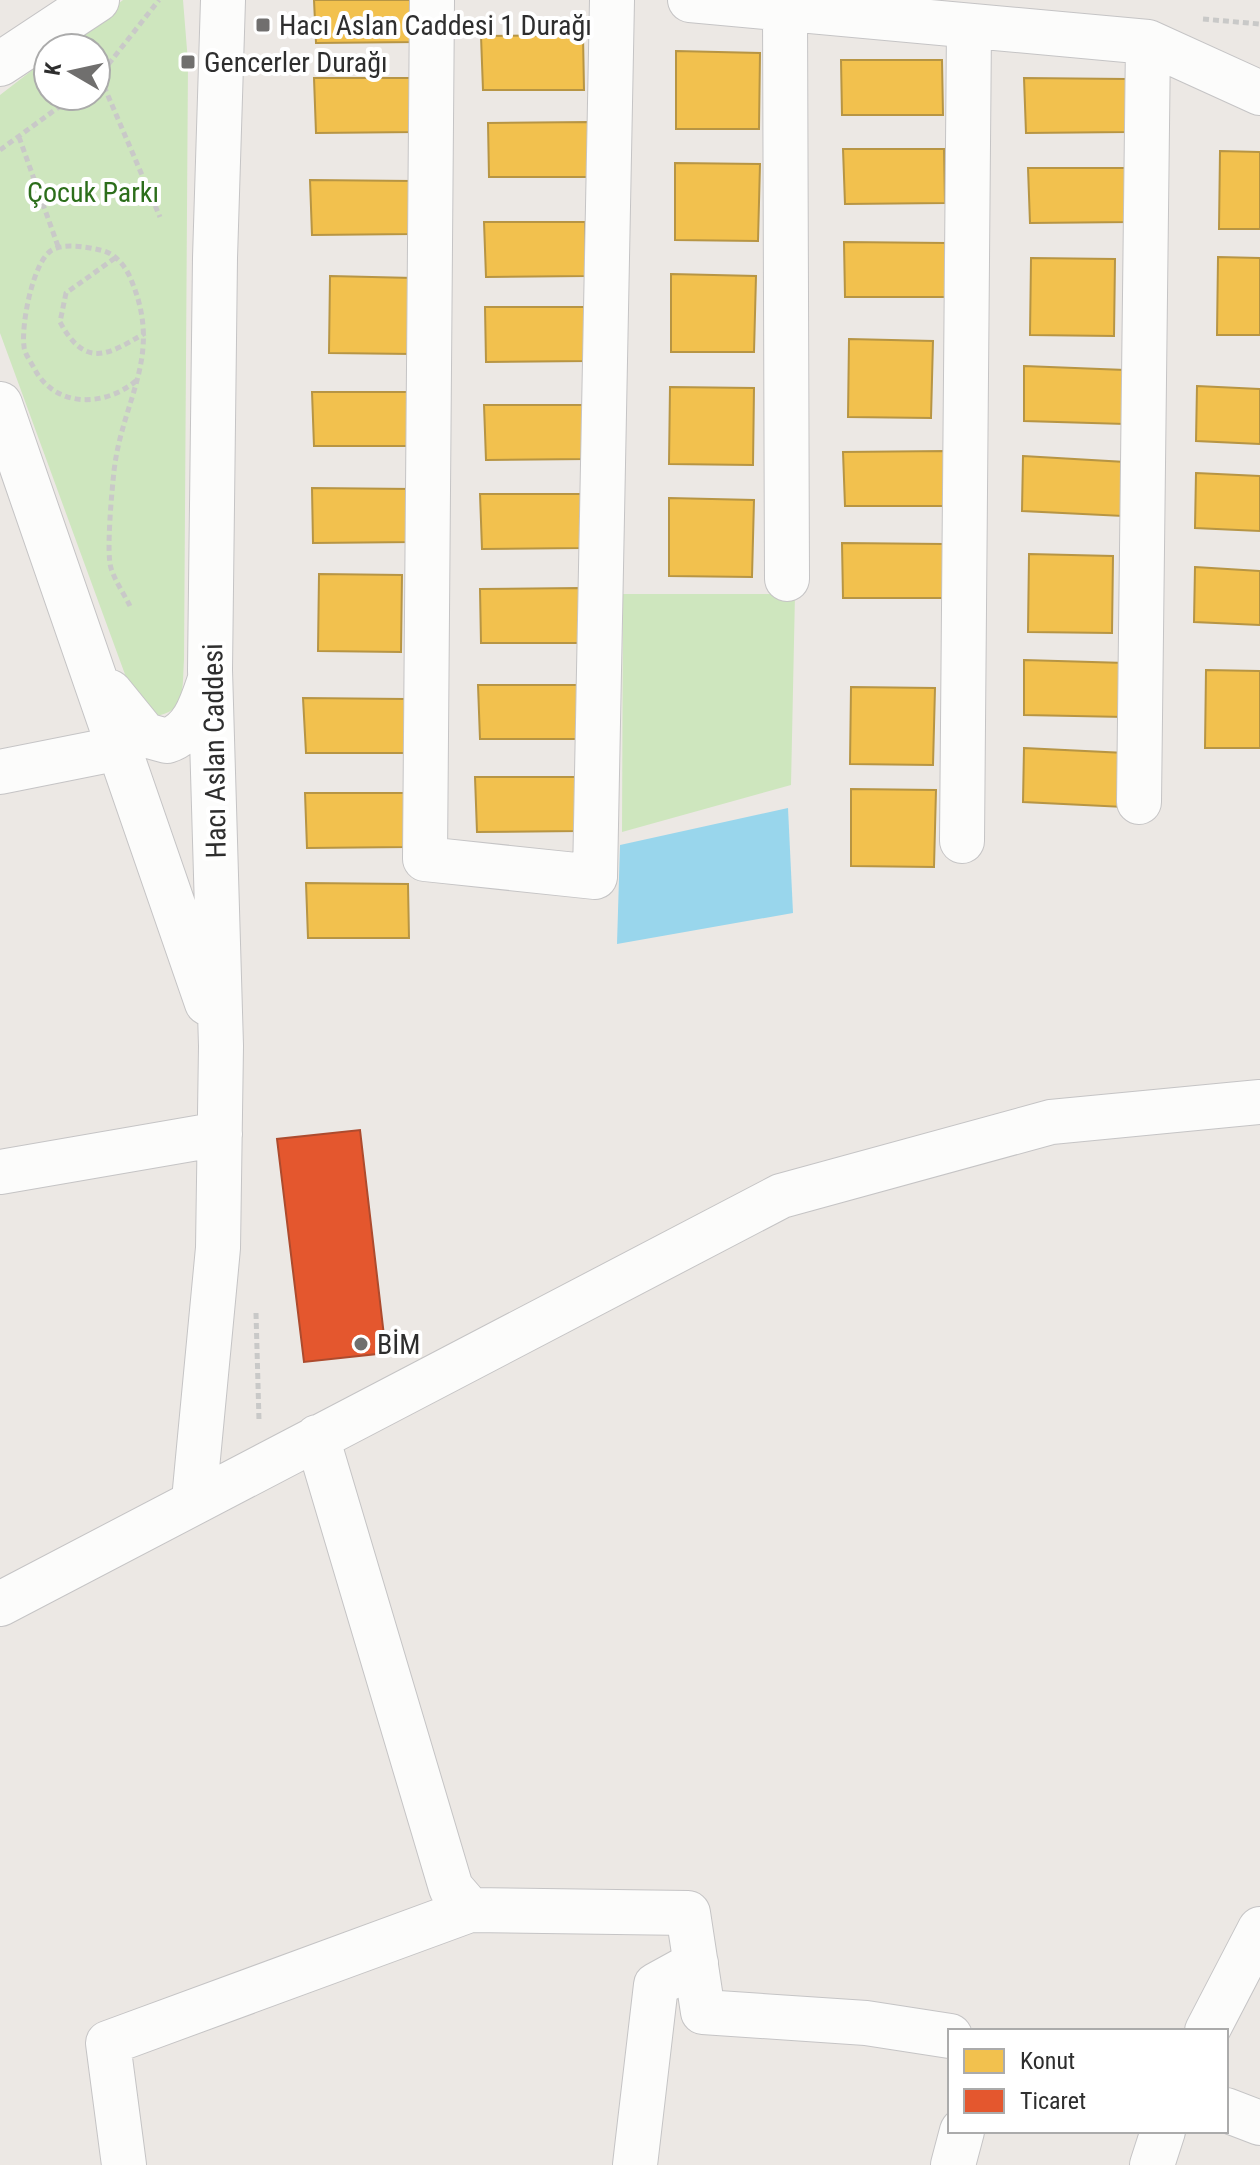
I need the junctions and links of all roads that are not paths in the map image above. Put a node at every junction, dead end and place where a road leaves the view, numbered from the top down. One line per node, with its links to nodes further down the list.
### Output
1 (97, 0): 9 (street)
2 (223, 0): 14 (street, Hacı Aslan Caddesi)
3 (432, 0): 4 (street)
4 (612, 0)
5 (690, 0): 6 (street)
6 (785, 12): 7 (street); 12 (street)
7 (969, 28): 8 (street); 18 (street)
8 (1148, 42): 10 (street); 17 (street)
9 (0, 64)
10 (1260, 93)
11 (0, 404): 13 (street)
12 (787, 579)
13 (96, 675): 14 (street); 15 (street)
14 (211, 677): 19 (street, Hacı Aslan Caddesi)
15 (120, 748): 16 (street); 19 (street)
16 (0, 772)
17 (1139, 802)
18 (962, 841)
19 (221, 1046): 21 (street, Hacı Aslan Caddesi)
20 (1260, 1102): 23 (street)
21 (220, 1134): 22 (street); 24 (street, Hacı Aslan Caddesi)
22 (0, 1172)
23 (317, 1437): 24 (street); 26 (street)
24 (194, 1500): 25 (street)
25 (0, 1604)
26 (470, 1910): 28 (street); 35 (street)
27 (1260, 1929): 29 (street)
28 (696, 1963): 30 (street); 36 (street)
29 (1208, 2029)
30 (948, 2036)
31 (1228, 2111): 32 (street)
32 (1260, 2123)
33 (961, 2133): 37 (street)
34 (1162, 2133): 38 (street)
35 (124, 2165)
36 (635, 2165)
37 (953, 2165)
38 (1152, 2165)

